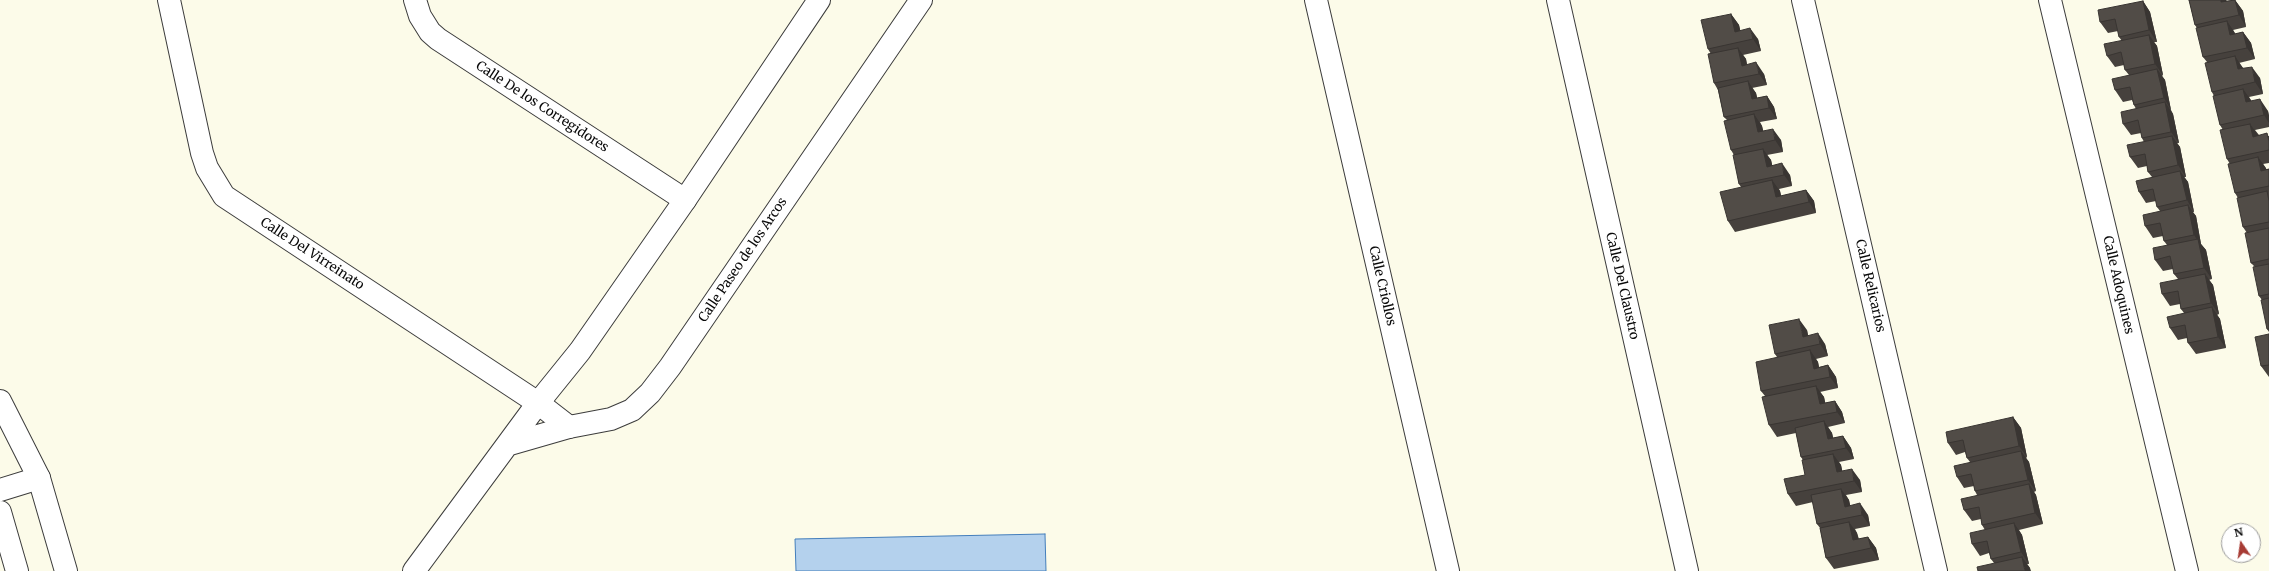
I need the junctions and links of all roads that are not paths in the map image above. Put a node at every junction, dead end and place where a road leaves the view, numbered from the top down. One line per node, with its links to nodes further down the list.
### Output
1 (169, 0): 11 (street, Calle Del Virreinato)
2 (414, 0): 9 (street, Calle De los Corregidores)
3 (819, 0): 9 (street)
4 (921, 0): 12 (street, Calle Paseo de los Arcos)
5 (1316, 0): 20 (street, Calle Criollos)
6 (1558, 0): 21 (street, Calle Del Claustro)
7 (1803, 0): 22 (street, Calle Relicarios)
8 (2050, 0): 23 (street, Calle Adoquines)
9 (685, 200): 11 (street)
10 (0, 400): 14 (street)
11 (538, 403): 12 (street, Calle Del Virreinato); 13 (street)
12 (569, 427): 13 (street, Calle Paseo de los Arcos)
13 (510, 444): 19 (street)
14 (39, 478): 15 (street); 18 (street)
15 (0, 490)
16 (0, 512): 17 (street)
17 (17, 571)
18 (66, 571)
19 (414, 571)
20 (1448, 571)
21 (1687, 571)
22 (1936, 571)
23 (2187, 571)

